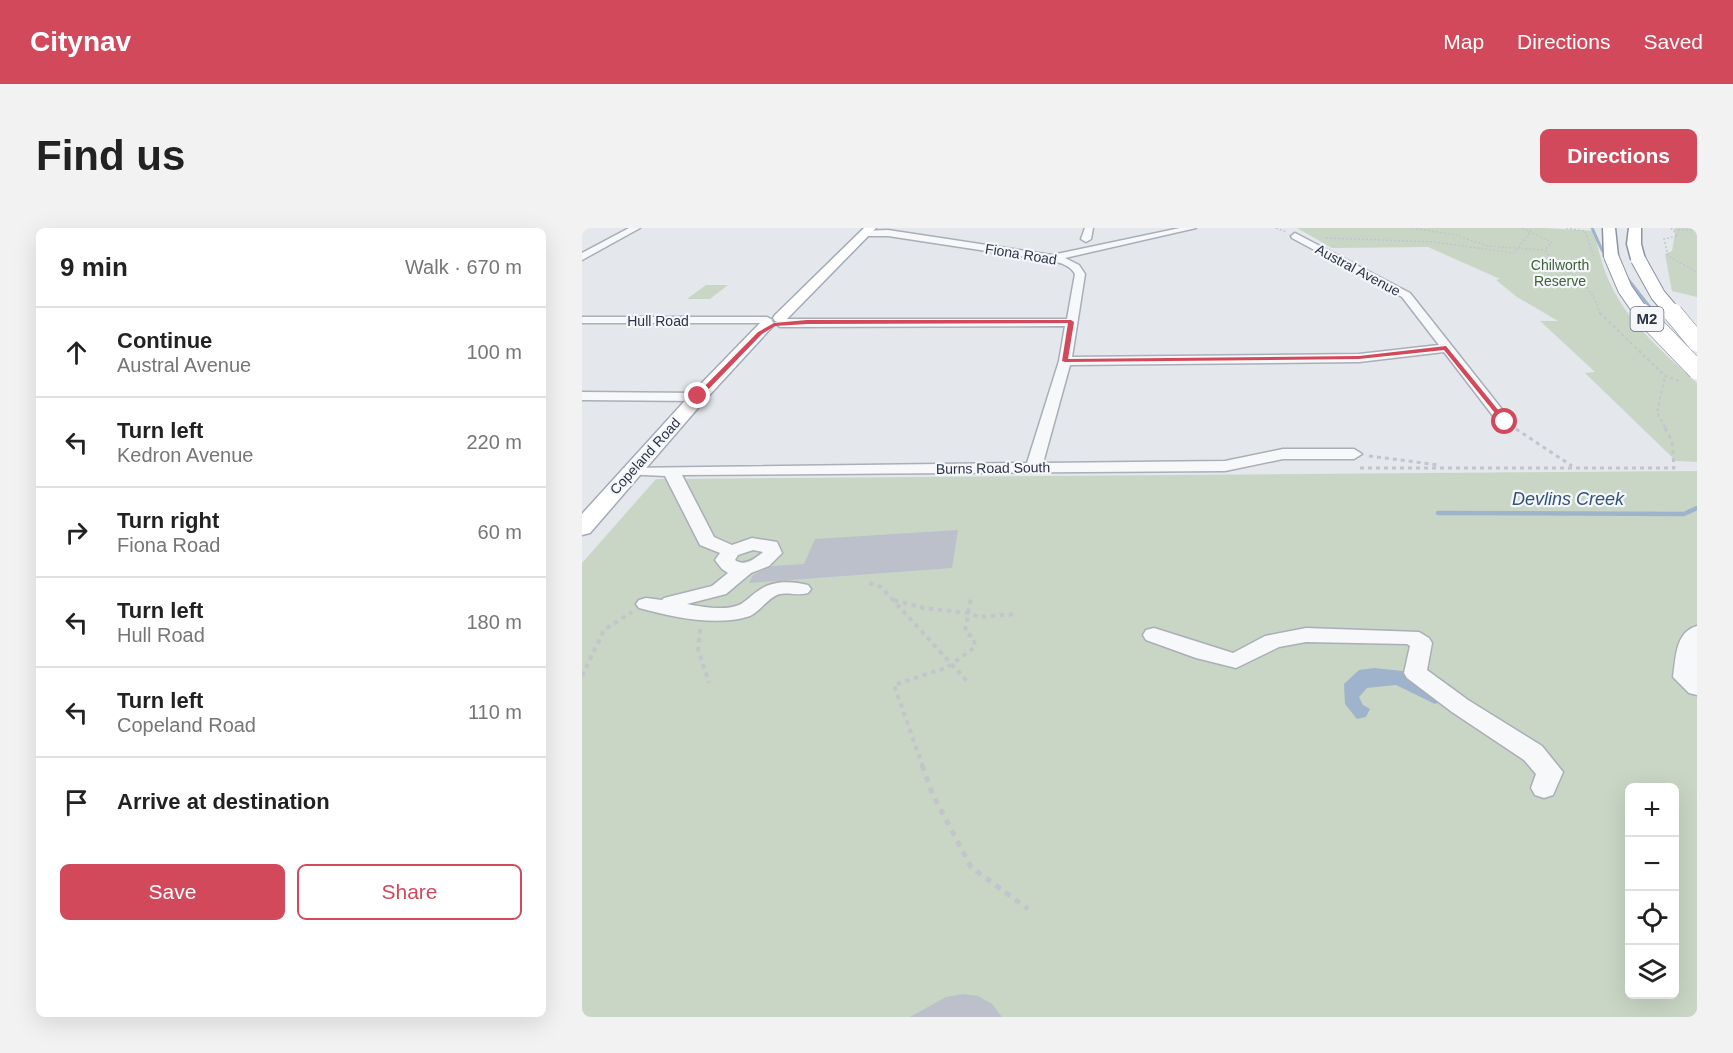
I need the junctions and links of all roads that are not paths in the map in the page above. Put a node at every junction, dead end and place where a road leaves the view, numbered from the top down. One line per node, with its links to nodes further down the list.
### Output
1 (636, 228): 9 (street)
2 (1089, 228): 8 (street)
3 (1192, 228): 10 (street)
4 (1609, 228): 17 (highway, M2, bridge)
5 (1635, 228): 14 (highway, M2, bridge)
6 (867, 230): 10 (street, Fiona Road); 12 (main road, Copeland Road)
7 (1295, 236): 15 (street, Austral Avenue)
8 (1086, 239)
9 (582, 257)
10 (1052, 258): 13 (street, Fiona Road)
11 (582, 320): 12 (street, Hull Road)
12 (774, 322): 13 (street, Hull Road); 19 (main road, Copeland Road)
13 (1071, 322): 16 (street, Fiona Road)
14 (1697, 342)
15 (1446, 348): 16 (street); 20 (street, Austral Avenue)
16 (1065, 361): 22 (street, Fiona Road)
17 (1692, 377)
18 (582, 396): 19 (street)
19 (698, 396): 23 (main road, Copeland Road)
20 (1505, 422)
21 (1354, 454): 22 (street, Burns Road South)
22 (1033, 468): 24 (street, Burns Road South)
23 (630, 471): 24 (street, Burns Road South); 25 (main road, Copeland Road)
24 (671, 471): 27 (street)
25 (589, 511): 26 (main road, Copeland Road)
26 (582, 528)
27 (731, 551): 28 (street); 28 (street)
28 (744, 569): 30 (street)
29 (801, 589): 31 (street)
30 (719, 590): 31 (street); 31 (street)
31 (735, 613)
32 (1697, 633): 34 (street)
33 (1154, 635): 35 (street)
34 (1697, 687)
35 (1544, 788)

